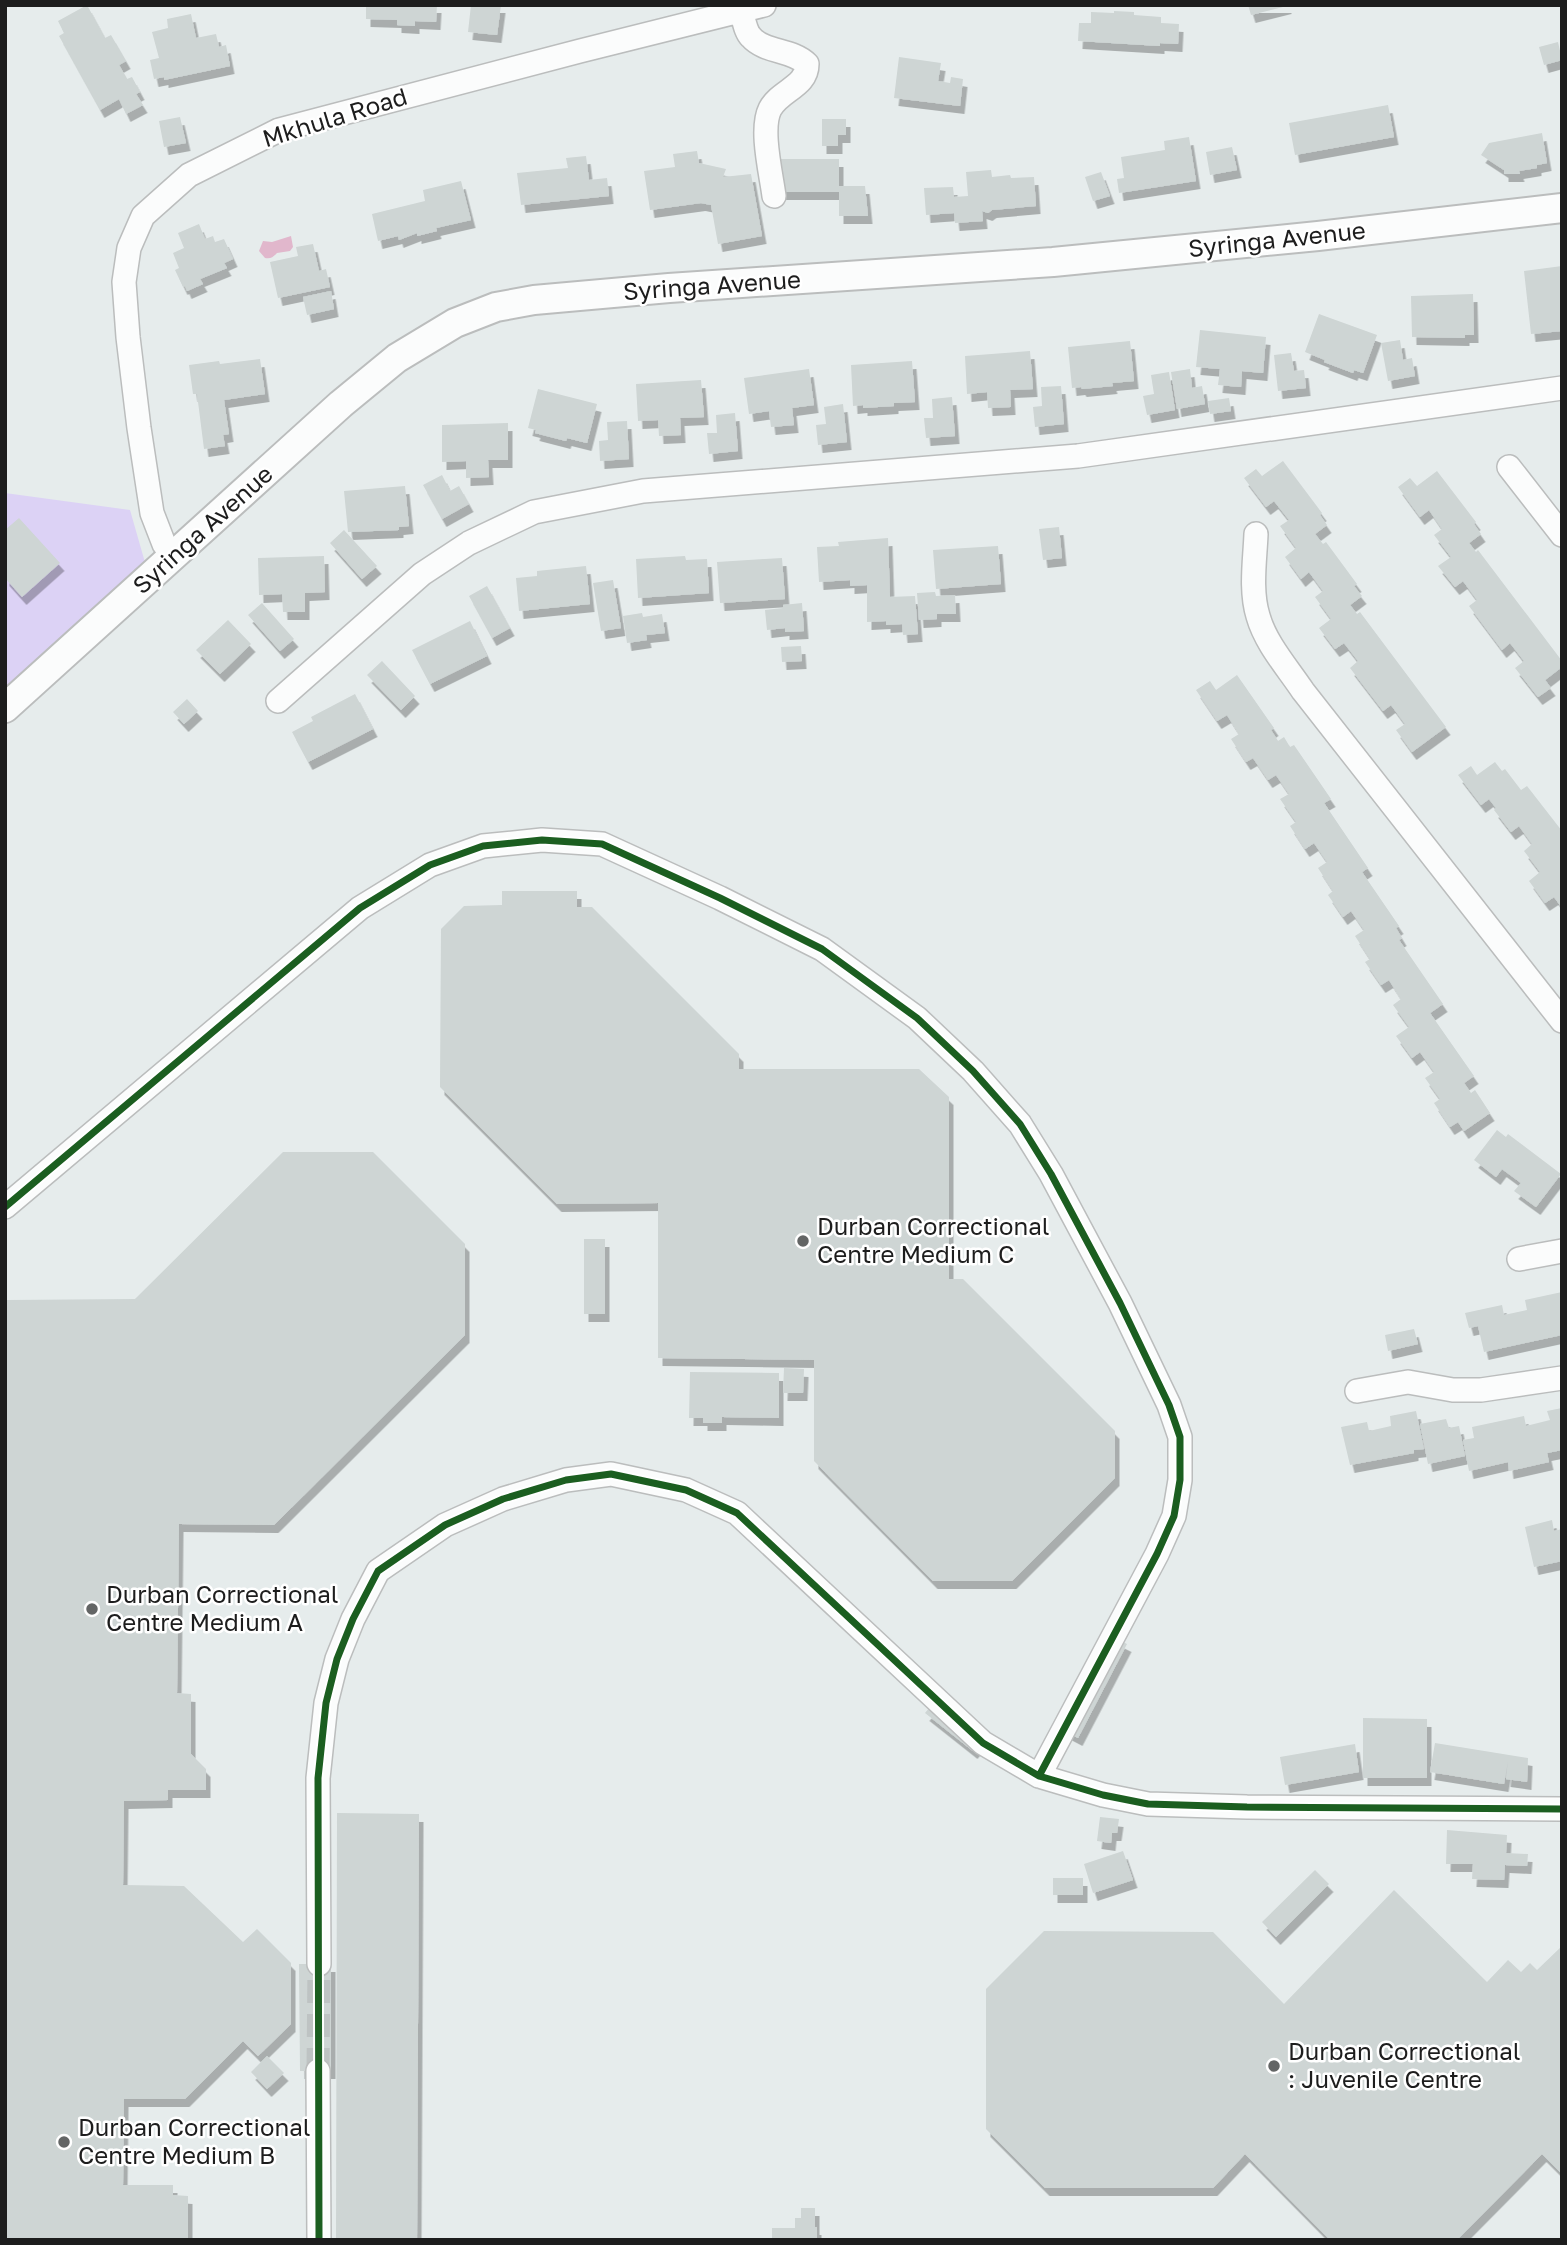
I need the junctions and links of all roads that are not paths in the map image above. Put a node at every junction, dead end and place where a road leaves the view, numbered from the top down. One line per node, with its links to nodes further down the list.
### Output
1 (764, 5): 2 (street, Mkhula Road)
2 (741, 11): 3 (street); 9 (street, Mkhula Road)
3 (774, 196)
4 (1562, 208): 9 (street, Syringa Avenue)
5 (1562, 388): 10 (street)
6 (1509, 467): 8 (street)
7 (1256, 534): 12 (street)
8 (1562, 534)
9 (173, 557): 11 (street, Syringa Avenue)
10 (278, 701)
11 (5, 708)
12 (1562, 1021)
13 (5, 1208): 18 (street)
14 (1562, 1251): 15 (street)
15 (1519, 1259)
16 (1562, 1378): 17 (street)
17 (1357, 1391)
18 (1039, 1776): 19 (street); 20 (street)
19 (1562, 1809)
20 (319, 1964)
21 (318, 2071): 22 (street)
22 (319, 2240)

